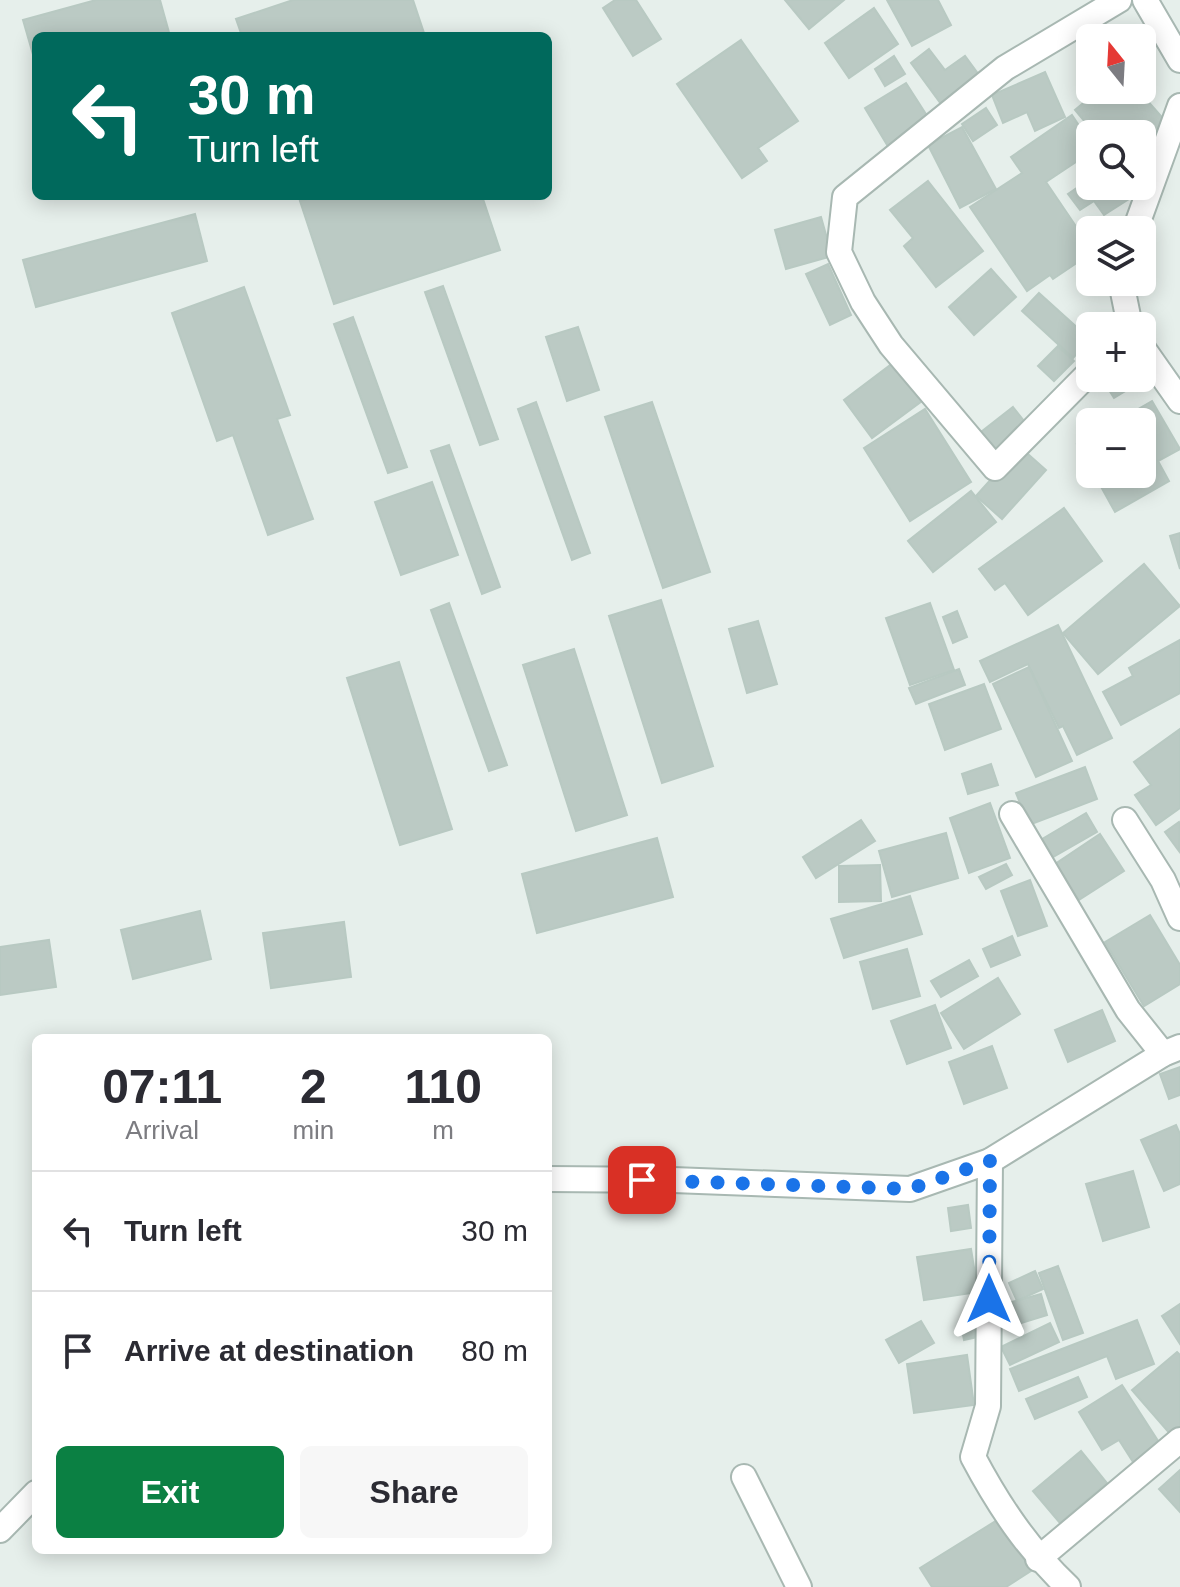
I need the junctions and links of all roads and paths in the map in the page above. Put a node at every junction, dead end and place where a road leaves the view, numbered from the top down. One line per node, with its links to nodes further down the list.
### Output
1 (1119, 0): 7 (street)
2 (1145, 0): 3 (street)
3 (1180, 60)
4 (1180, 106): 5 (street)
5 (1140, 216)
6 (1156, 367): 8 (street)
7 (1076, 386)
8 (1180, 401)
9 (1012, 814): 12 (street)
10 (1125, 820): 11 (street)
11 (1180, 918)
12 (1172, 1051): 13 (street)
13 (990, 1161): 14 (street); 19 (street)
14 (552, 1179)
15 (1180, 1440): 19 (street)
16 (744, 1477): 20 (street)
17 (32, 1497): 18 (street)
18 (0, 1530)
19 (1038, 1559): 21 (street)
20 (799, 1587)
21 (1068, 1587)

